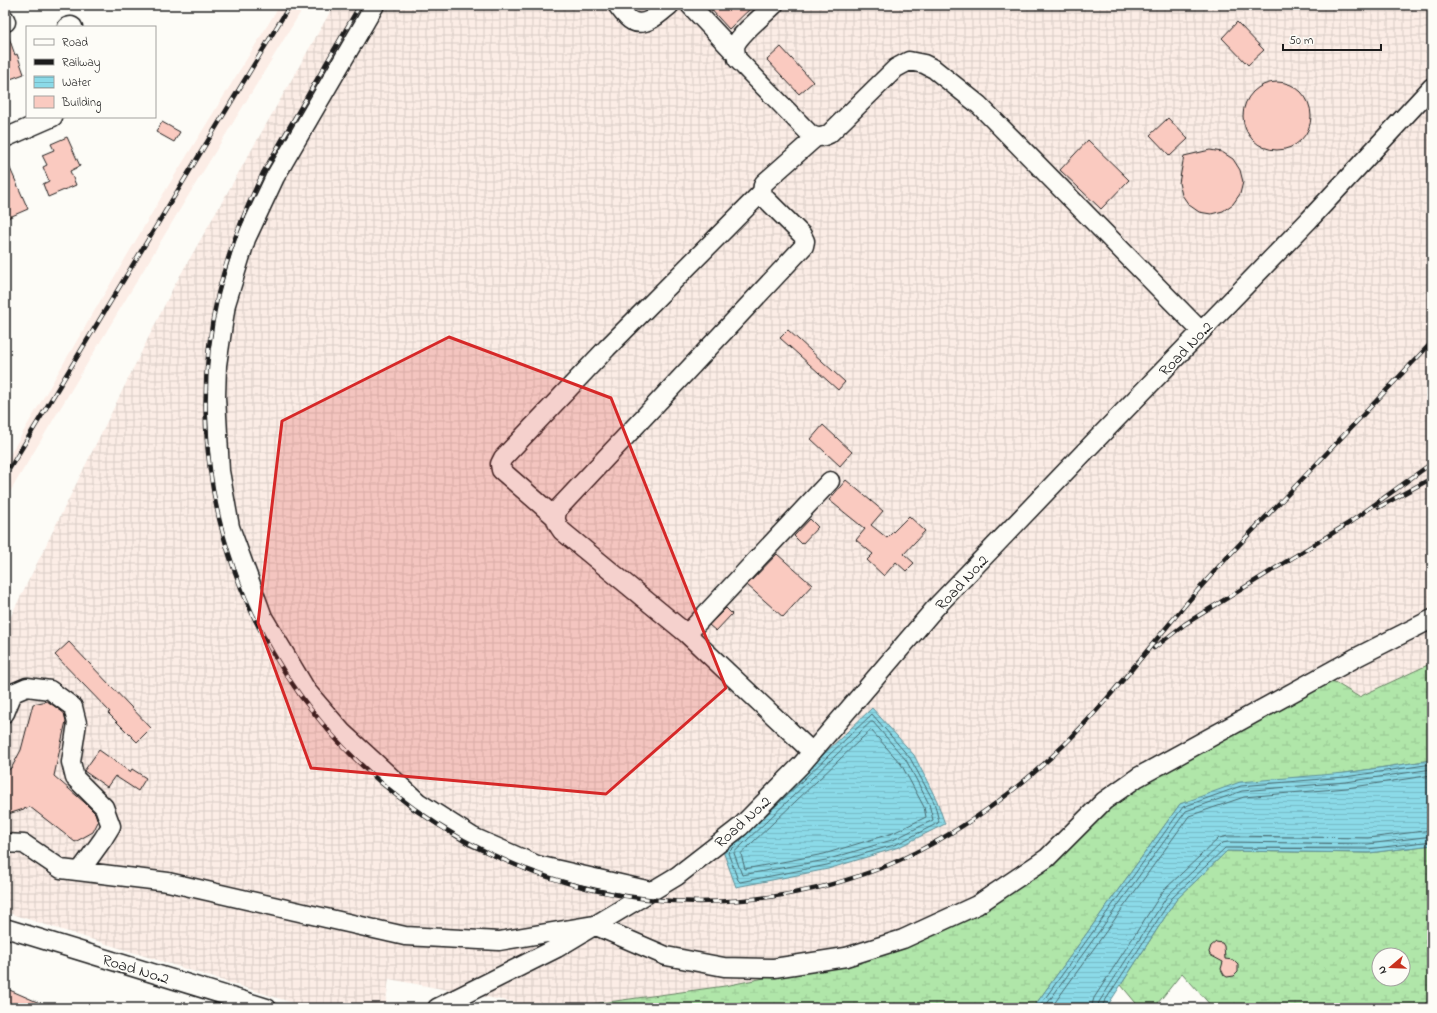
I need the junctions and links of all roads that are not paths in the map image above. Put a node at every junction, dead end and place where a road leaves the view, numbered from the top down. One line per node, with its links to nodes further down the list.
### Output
1 (375, 5): 21 (street)
2 (617, 5): 3 (street)
3 (670, 5)
4 (690, 5): 6 (street)
5 (774, 5): 6 (street)
6 (735, 52): 9 (street)
7 (1432, 87): 12 (street, Road No.2)
8 (51, 118): 10 (street)
9 (816, 137): 11 (street); 12 (street)
10 (5, 138)
11 (767, 183): 14 (street); 14 (street)
12 (1201, 331): 18 (street, Road No.2)
13 (830, 481): 16 (street)
14 (555, 517): 16 (street)
15 (1432, 619): 22 (street)
16 (687, 634): 18 (street)
17 (5, 712): 20 (street)
18 (812, 752): 21 (street, Road No.2)
19 (5, 843): 20 (street)
20 (80, 871): 22 (street)
21 (651, 891): 22 (street, Road No.2)
22 (594, 925): 25 (street, Road No.2)
23 (5, 928): 24 (street, Road No.2)
24 (267, 1008)
25 (438, 1008)

